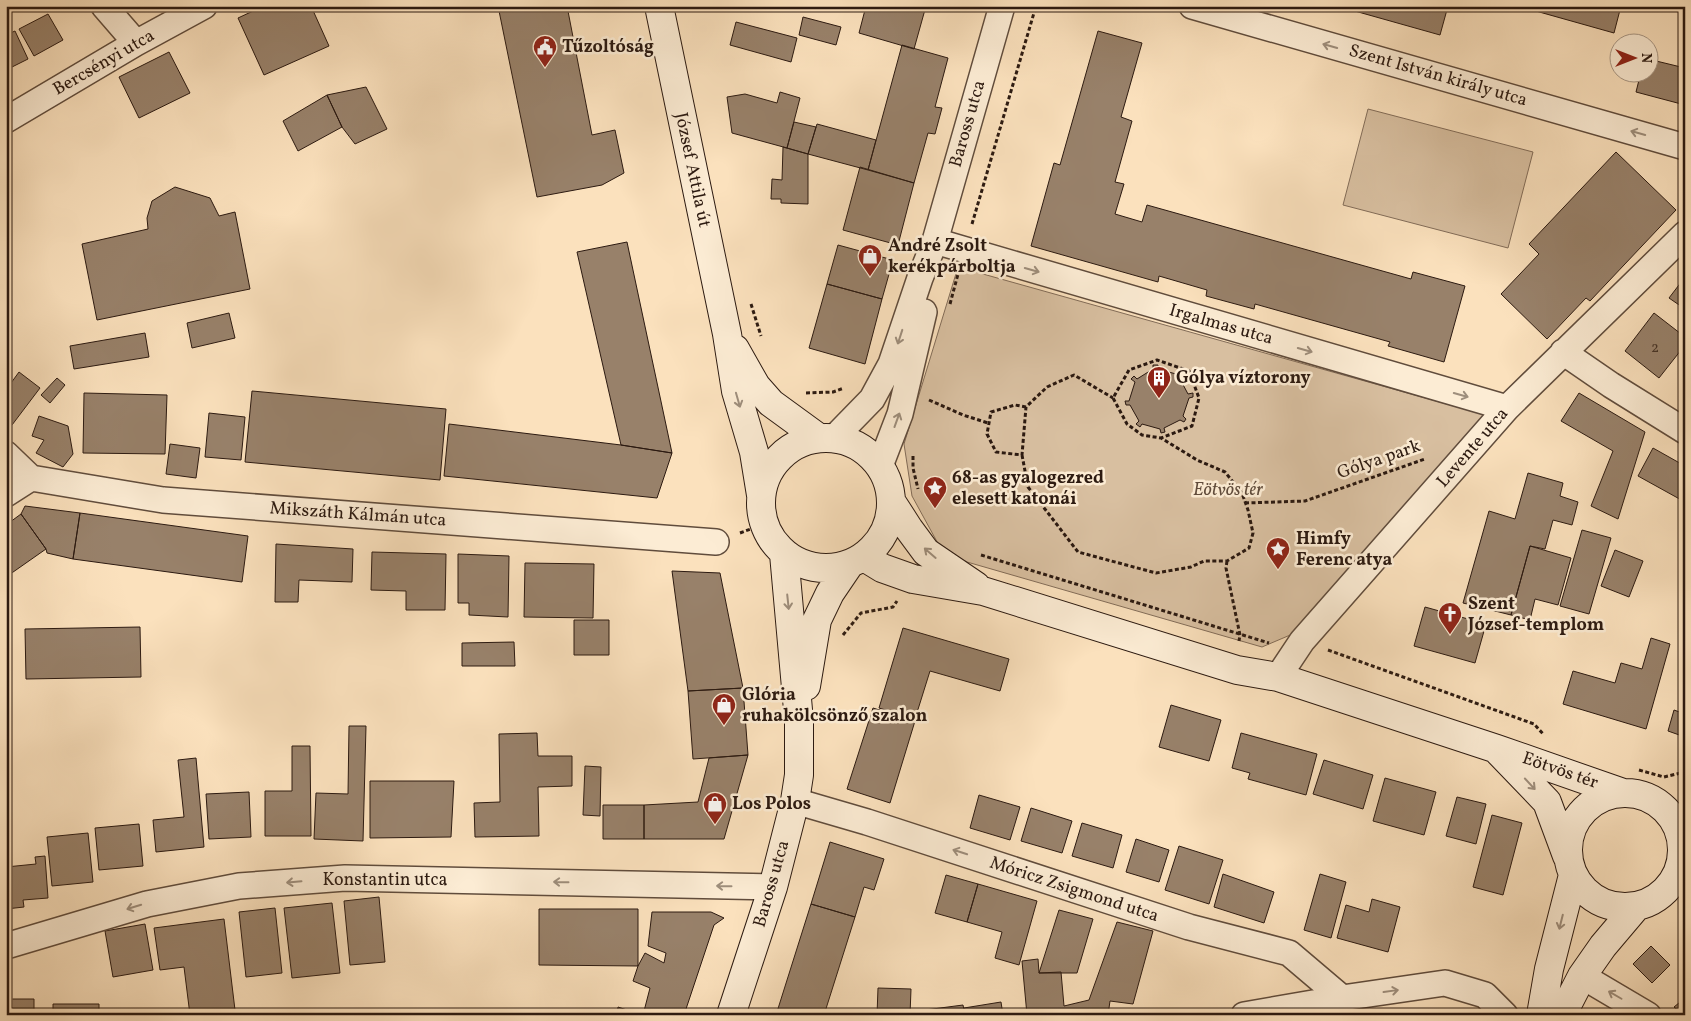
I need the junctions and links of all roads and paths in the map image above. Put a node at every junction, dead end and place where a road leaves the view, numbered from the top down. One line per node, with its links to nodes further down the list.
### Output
1 (104, 6): 6 (street)
2 (204, 6): 6 (street, Bercsényi utca)
3 (659, 6): 12 (street, József Attila út)
4 (1002, 6): 10 (street, Baross utca)
5 (1192, 6): 8 (street, Szent István király utca, one-way to 5)
6 (136, 43): 7 (street, Bercsényi utca)
7 (6, 120)
8 (1685, 146)
9 (1685, 234): 14 (street, Levente utca)
10 (934, 242): 18 (street, Baross utca, one-way to 18); 20 (street, Irgalmas utca, one-way to 20); 28 (street, Baross utca, one-way to 10)
11 (750, 300): 13 (path)
12 (727, 334): 23 (street, József Attila út); 31 (street, József Attila út, one-way to 31)
13 (764, 345)
14 (1563, 352): 20 (street, Levente utca); 22 (street)
15 (802, 392): 18 (path)
16 (924, 398): 21 (path)
17 (1113, 398): 19 (path); 24 (path); 24 (path)
18 (872, 399): 23 (street, Baross utca)
19 (1026, 407): 21 (path); 26 (path)
20 (1507, 408): 41 (street, Levente utca)
21 (988, 423): 26 (path)
22 (1685, 431)
23 (826, 438): 28 (street); 31 (street)
24 (1161, 438): 33 (path)
25 (6, 454): 29 (street)
26 (1022, 455): 38 (path)
27 (1432, 457): 33 (path, Gólya park)
28 (880, 466): 32 (street)
29 (31, 478): 30 (street); 34 (street, Mikszáth Kálmán utca)
30 (6, 494)
31 (761, 495): 36 (street)
32 (892, 501): 37 (street); 39 (street, Eötvös tér, one-way to 32)
33 (1246, 503): 38 (path)
34 (716, 542)
35 (977, 553): 40 (path)
36 (784, 554): 37 (street); 43 (street, Baross utca, one-way to 43)
37 (856, 561): 39 (street, Eötvös tér); 43 (street, Baross utca)
38 (1227, 561): 40 (path)
39 (983, 591): 42 (street, Eötvös tér)
40 (1240, 635): 41 (path)
41 (1302, 641): 42 (street, Levente utca); 44 (path)
42 (1278, 677): 45 (street, Eötvös tér)
43 (800, 721): 49 (street, Baross utca)
44 (1546, 738)
45 (1497, 749): 48 (street, Eötvös tér); 51 (street, Eötvös tér, one-way to 51)
46 (1636, 769): 47 (path)
47 (1685, 772)
48 (1623, 792): 50 (street); 51 (street)
49 (794, 801): 53 (street, Baross utca); 57 (street, Móricz Zsigmond utca, one-way to 49)
50 (1672, 803): 52 (street)
51 (1570, 866): 54 (street); 61 (street, one-way to 61)
52 (1681, 868): 54 (street)
53 (772, 887): 55 (street, Konstantin utca, one-way to 55); 58 (street, Baross utca)
54 (1636, 907): 56 (street)
55 (6, 946)
56 (1582, 976): 62 (street); 63 (street, one-way to 56)
57 (1342, 998): 59 (street); 60 (street, one-way to 60)
58 (731, 1015)
59 (1244, 1015)
60 (1505, 1015)
61 (1541, 1015)
62 (1562, 1015)
63 (1648, 1015)

